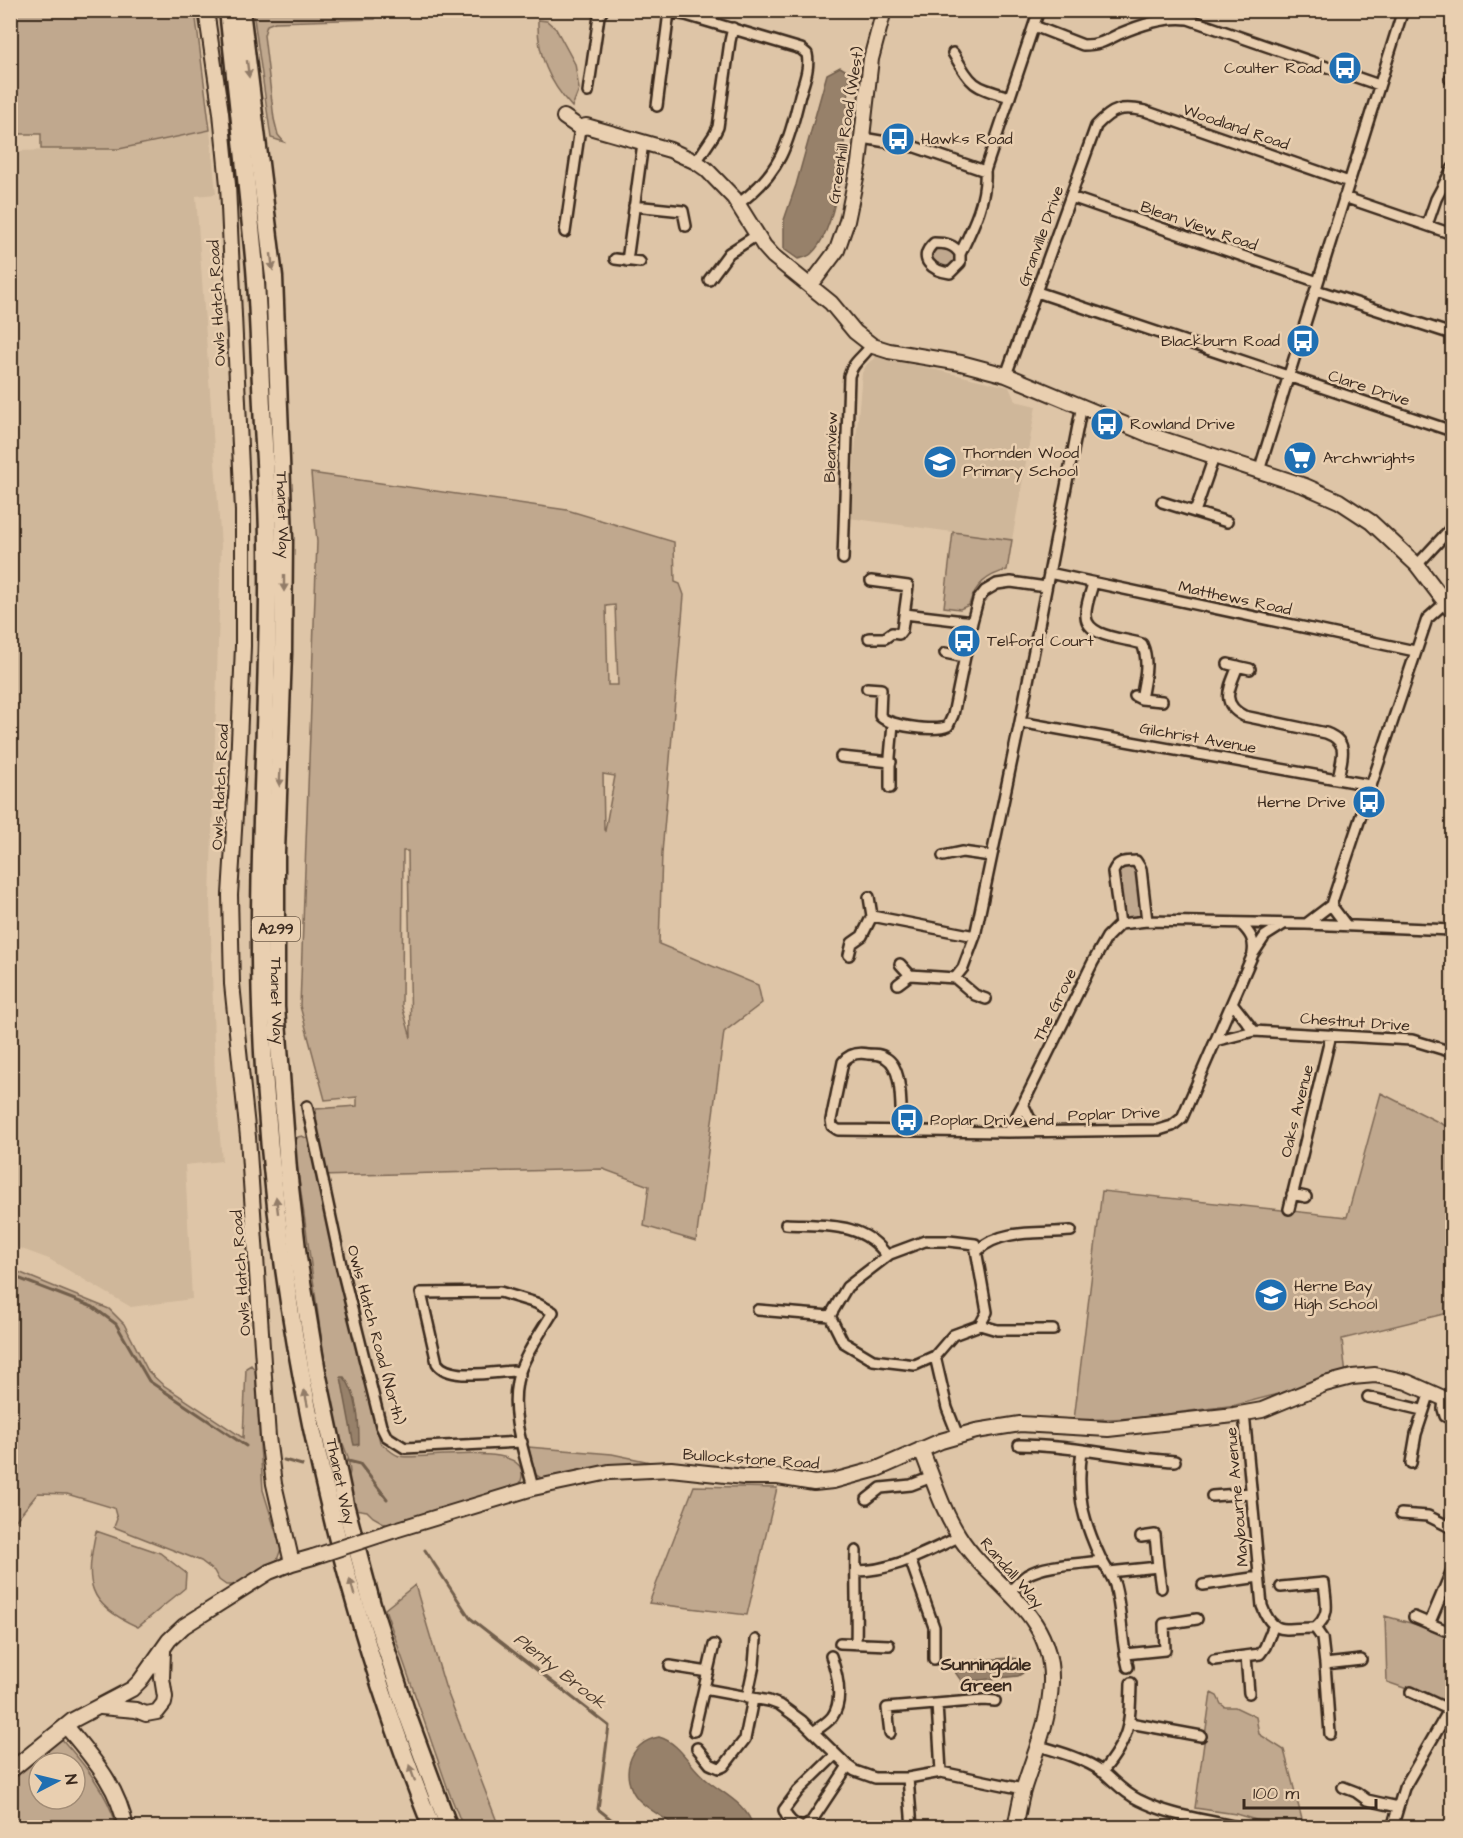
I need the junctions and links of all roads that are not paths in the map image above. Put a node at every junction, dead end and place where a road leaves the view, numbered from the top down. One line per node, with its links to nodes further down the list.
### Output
1 (206, 10): 152 (street, Owls Hatch Road)
2 (228, 10): 218 (highway, Thanet Way / A299, one-way to 2)
3 (241, 10): 219 (highway, Thanet Way / A299, one-way to 219)
4 (603, 10): 16 (street)
5 (655, 10): 9 (street)
6 (884, 10): 22 (street, Greenhill Road (West))
7 (1039, 10): 10 (street)
8 (1403, 10): 15 (street)
9 (669, 12): 11 (street); 18 (street)
10 (1034, 26): 15 (street); 17 (street)
11 (733, 28): 24 (street); 30 (street)
12 (953, 53): 14 (street)
13 (969, 58): 14 (street)
14 (959, 64): 17 (street)
15 (1379, 85): 27 (street)
16 (588, 92)
17 (1010, 97): 26 (street)
18 (657, 106)
19 (1112, 112): 27 (street, Woodland Road); 28 (street, Granville Drive)
20 (564, 117): 21 (street)
21 (580, 129): 23 (street); 34 (street)
22 (862, 138): 26 (street); 42 (street, Greenhill Road (West))
23 (643, 143): 24 (street); 31 (street)
24 (696, 162): 30 (street)
25 (1452, 169): 32 (street)
26 (985, 171): 37 (street)
27 (1349, 182): 29 (street)
28 (1071, 197): 43 (street, Blean View Road); 44 (street, Granville Drive)
29 (1344, 197): 32 (street); 43 (street)
30 (738, 204): 36 (street)
31 (634, 206): 33 (street); 39 (street)
32 (1427, 225): 35 (street)
33 (686, 226)
34 (565, 232)
35 (1452, 234)
36 (757, 235): 41 (street); 42 (street)
37 (960, 254)
38 (615, 259): 39 (street)
39 (627, 261): 40 (street)
40 (640, 262)
41 (709, 280)
42 (810, 286): 46 (street)
43 (1317, 286): 45 (street, Blean View Road); 48 (street)
44 (1037, 292): 47 (street, Granville Drive); 48 (street, Clare Drive)
45 (1452, 334)
46 (871, 345): 47 (street); 57 (street, Bleanview)
47 (1006, 375): 49 (street)
48 (1288, 378): 50 (street, Clare Drive); 52 (street)
49 (1082, 405): 51 (street); 59 (street)
50 (1452, 431)
51 (1214, 457): 52 (street); 54 (street)
52 (1259, 471): 58 (street)
53 (1161, 502): 54 (street)
54 (1195, 512): 55 (street)
55 (1227, 523)
56 (1452, 527): 58 (street)
57 (843, 559)
58 (1417, 565): 63 (street)
59 (1049, 573): 61 (street, Matthews Road); 62 (street)
60 (871, 580): 64 (street)
61 (1093, 584): 67 (street, Matthews Road); 74 (street)
62 (1046, 587): 65 (street); 75 (street)
63 (1449, 606): 67 (street)
64 (905, 614): 65 (street); 66 (street)
65 (972, 622): 69 (street)
66 (869, 638)
67 (1415, 651): 80 (street)
68 (945, 653): 69 (street)
69 (964, 657): 76 (street)
70 (1228, 664): 71 (street)
71 (1238, 666): 72 (street); 79 (street)
72 (1250, 669)
73 (867, 688): 76 (street)
74 (1162, 701)
75 (1020, 722): 79 (street, Gilchrist Avenue); 83 (street)
76 (893, 724): 78 (street)
77 (841, 757): 78 (street)
78 (891, 762): 81 (street)
79 (1338, 778): 80 (street, Gilchrist Avenue)
80 (1370, 785): 85 (street)
81 (890, 788)
82 (943, 856): 83 (street)
83 (991, 856): 94 (street)
84 (869, 897): 86 (street)
85 (1331, 904): 91 (street); 92 (street)
86 (872, 916): 94 (street); 96 (street)
87 (1147, 921): 88 (street); 88 (street); 89 (street)
88 (1120, 924): 109 (street, The Grove)
89 (1241, 924): 90 (street); 95 (street)
90 (1284, 924): 91 (street); 95 (street, Poplar Drive)
91 (1306, 924): 92 (street)
92 (1346, 926): 93 (street)
93 (1452, 930)
94 (975, 936): 99 (street)
95 (1253, 954): 103 (street, Poplar Drive)
96 (849, 955)
97 (900, 964): 98 (street)
98 (910, 975): 99 (street); 100 (street)
99 (955, 978): 101 (street)
100 (898, 984)
101 (975, 995): 102 (street); 104 (street)
102 (986, 999)
103 (1233, 1004): 105 (street); 107 (street, Poplar Drive)
104 (972, 1005)
105 (1254, 1031): 106 (street, Chestnut Drive); 107 (street, Chestnut Drive)
106 (1330, 1035): 108 (street, Chestnut Drive); 114 (street, Oaks Avenue)
107 (1215, 1041): 112 (street, Poplar Drive)
108 (1452, 1052)
109 (1023, 1104): 112 (street); 113 (street, The Grove)
110 (307, 1106): 134 (street, Owls Hatch Road (North))
111 (902, 1129): 111 (street, Poplar Drive); 113 (street, Poplar Drive)
112 (1040, 1131): 113 (street, Poplar Drive)
113 (1008, 1132)
114 (1292, 1194): 115 (street); 116 (street, Oaks Avenue)
115 (1306, 1197)
116 (1289, 1209)
117 (786, 1224): 120 (street)
118 (1071, 1231): 119 (street)
119 (977, 1251): 120 (street); 123 (street)
120 (887, 1256): 122 (street)
121 (758, 1310): 122 (street)
122 (830, 1316): 125 (street)
123 (980, 1325): 124 (street); 125 (street)
124 (1053, 1330)
125 (935, 1356): 133 (street)
126 (520, 1374): 126 (street); 134 (street)
127 (1430, 1392): 129 (street, Bullockstone Road); 130 (street); 131 (street, Bullockstone Road)
128 (1368, 1397): 130 (street)
129 (1448, 1400): 132 (street, Bullockstone Road)
130 (1422, 1410): 139 (street)
131 (1244, 1413): 133 (street, Bullockstone Road); 142 (street, Maybourne Avenue)
132 (1452, 1419)
133 (958, 1436): 136 (street, Bullockstone Road)
134 (522, 1442): 141 (street)
135 (1018, 1445): 137 (street)
136 (921, 1449): 140 (street, Randall Way); 141 (street, Bullockstone Road)
137 (1082, 1450): 138 (street); 151 (street)
138 (1174, 1461)
139 (1411, 1463)
140 (932, 1477): 144 (street); 147 (street, Randall Way)
141 (533, 1488): 152 (street, Bullockstone Road, bridge)
142 (1251, 1493): 143 (street); 157 (street, Maybourne Avenue)
143 (1212, 1496)
144 (867, 1499)
145 (1401, 1514): 146 (street)
146 (1452, 1528)
147 (959, 1537): 150 (street); 161 (street, Randall Way)
148 (1141, 1537): 153 (street)
149 (856, 1551): 155 (street)
150 (910, 1559): 155 (street); 177 (street)
151 (1102, 1561): 156 (street); 161 (street)
152 (292, 1563): 173 (street, Bullockstone Road)
153 (1158, 1567): 156 (street); 160 (street)
154 (1452, 1570): 164 (street)
155 (856, 1571): 170 (street)
156 (1109, 1572): 174 (street)
157 (1259, 1577): 158 (street, Maybourne Avenue); 165 (street, Maybourne Avenue)
158 (1203, 1585)
159 (1281, 1587): 166 (street)
160 (1161, 1588)
161 (1010, 1592): 205 (street, Randall Way)
162 (1414, 1617): 164 (street)
163 (1197, 1619): 174 (street)
164 (1430, 1622): 167 (street)
165 (1274, 1625): 166 (street); 176 (street)
166 (1315, 1628): 180 (street)
167 (1452, 1633)
168 (756, 1640): 190 (street)
169 (840, 1644): 170 (street)
170 (856, 1644): 172 (street)
171 (714, 1645): 183 (street)
172 (889, 1645)
173 (163, 1648): 185 (street, Bullockstone Road); 187 (street)
174 (1125, 1654): 182 (street)
175 (831, 1656): 201 (street)
176 (1246, 1656): 178 (street); 189 (street)
177 (934, 1659)
178 (1214, 1660)
179 (1361, 1660): 180 (street)
180 (1325, 1664): 203 (street)
181 (670, 1666): 183 (street)
182 (1128, 1667)
183 (708, 1672): 186 (street)
184 (1131, 1683): 197 (street)
185 (136, 1685): 187 (street); 193 (street, Bullockstone Road); 195 (street)
186 (704, 1689): 190 (street); 200 (street)
187 (164, 1691): 195 (street)
188 (1411, 1692): 194 (street)
189 (1249, 1693)
190 (750, 1699): 201 (street); 206 (street)
191 (995, 1701): 192 (street)
192 (937, 1704): 202 (street); 210 (street)
193 (99, 1707): 195 (street); 198 (street, Bullockstone Road)
194 (1451, 1708): 196 (street)
195 (136, 1710)
196 (1444, 1720): 199 (street); 215 (street)
197 (1130, 1723): 204 (street); 211 (street)
198 (66, 1726): 209 (street, Bullockstone Road); 217 (street)
199 (1452, 1727)
200 (694, 1731)
201 (813, 1732): 207 (street)
202 (890, 1733)
203 (1330, 1734)
204 (1201, 1736)
205 (1039, 1746): 211 (street); 214 (street, Randall Way)
206 (696, 1748)
207 (835, 1755): 208 (street); 220 (street)
208 (848, 1766): 212 (street); 220 (street)
209 (10, 1771)
210 (941, 1772): 212 (street); 214 (street)
211 (1102, 1772): 216 (street)
212 (908, 1778): 221 (street)
213 (1343, 1787): 215 (street)
214 (1023, 1789): 222 (street, Randall Way)
215 (1398, 1807): 224 (street)
216 (1219, 1825): 223 (street)
217 (126, 1827)
218 (432, 1827)
219 (448, 1827)
220 (803, 1827)
221 (912, 1827)
222 (1015, 1827)
223 (1241, 1827)
224 (1392, 1827)

